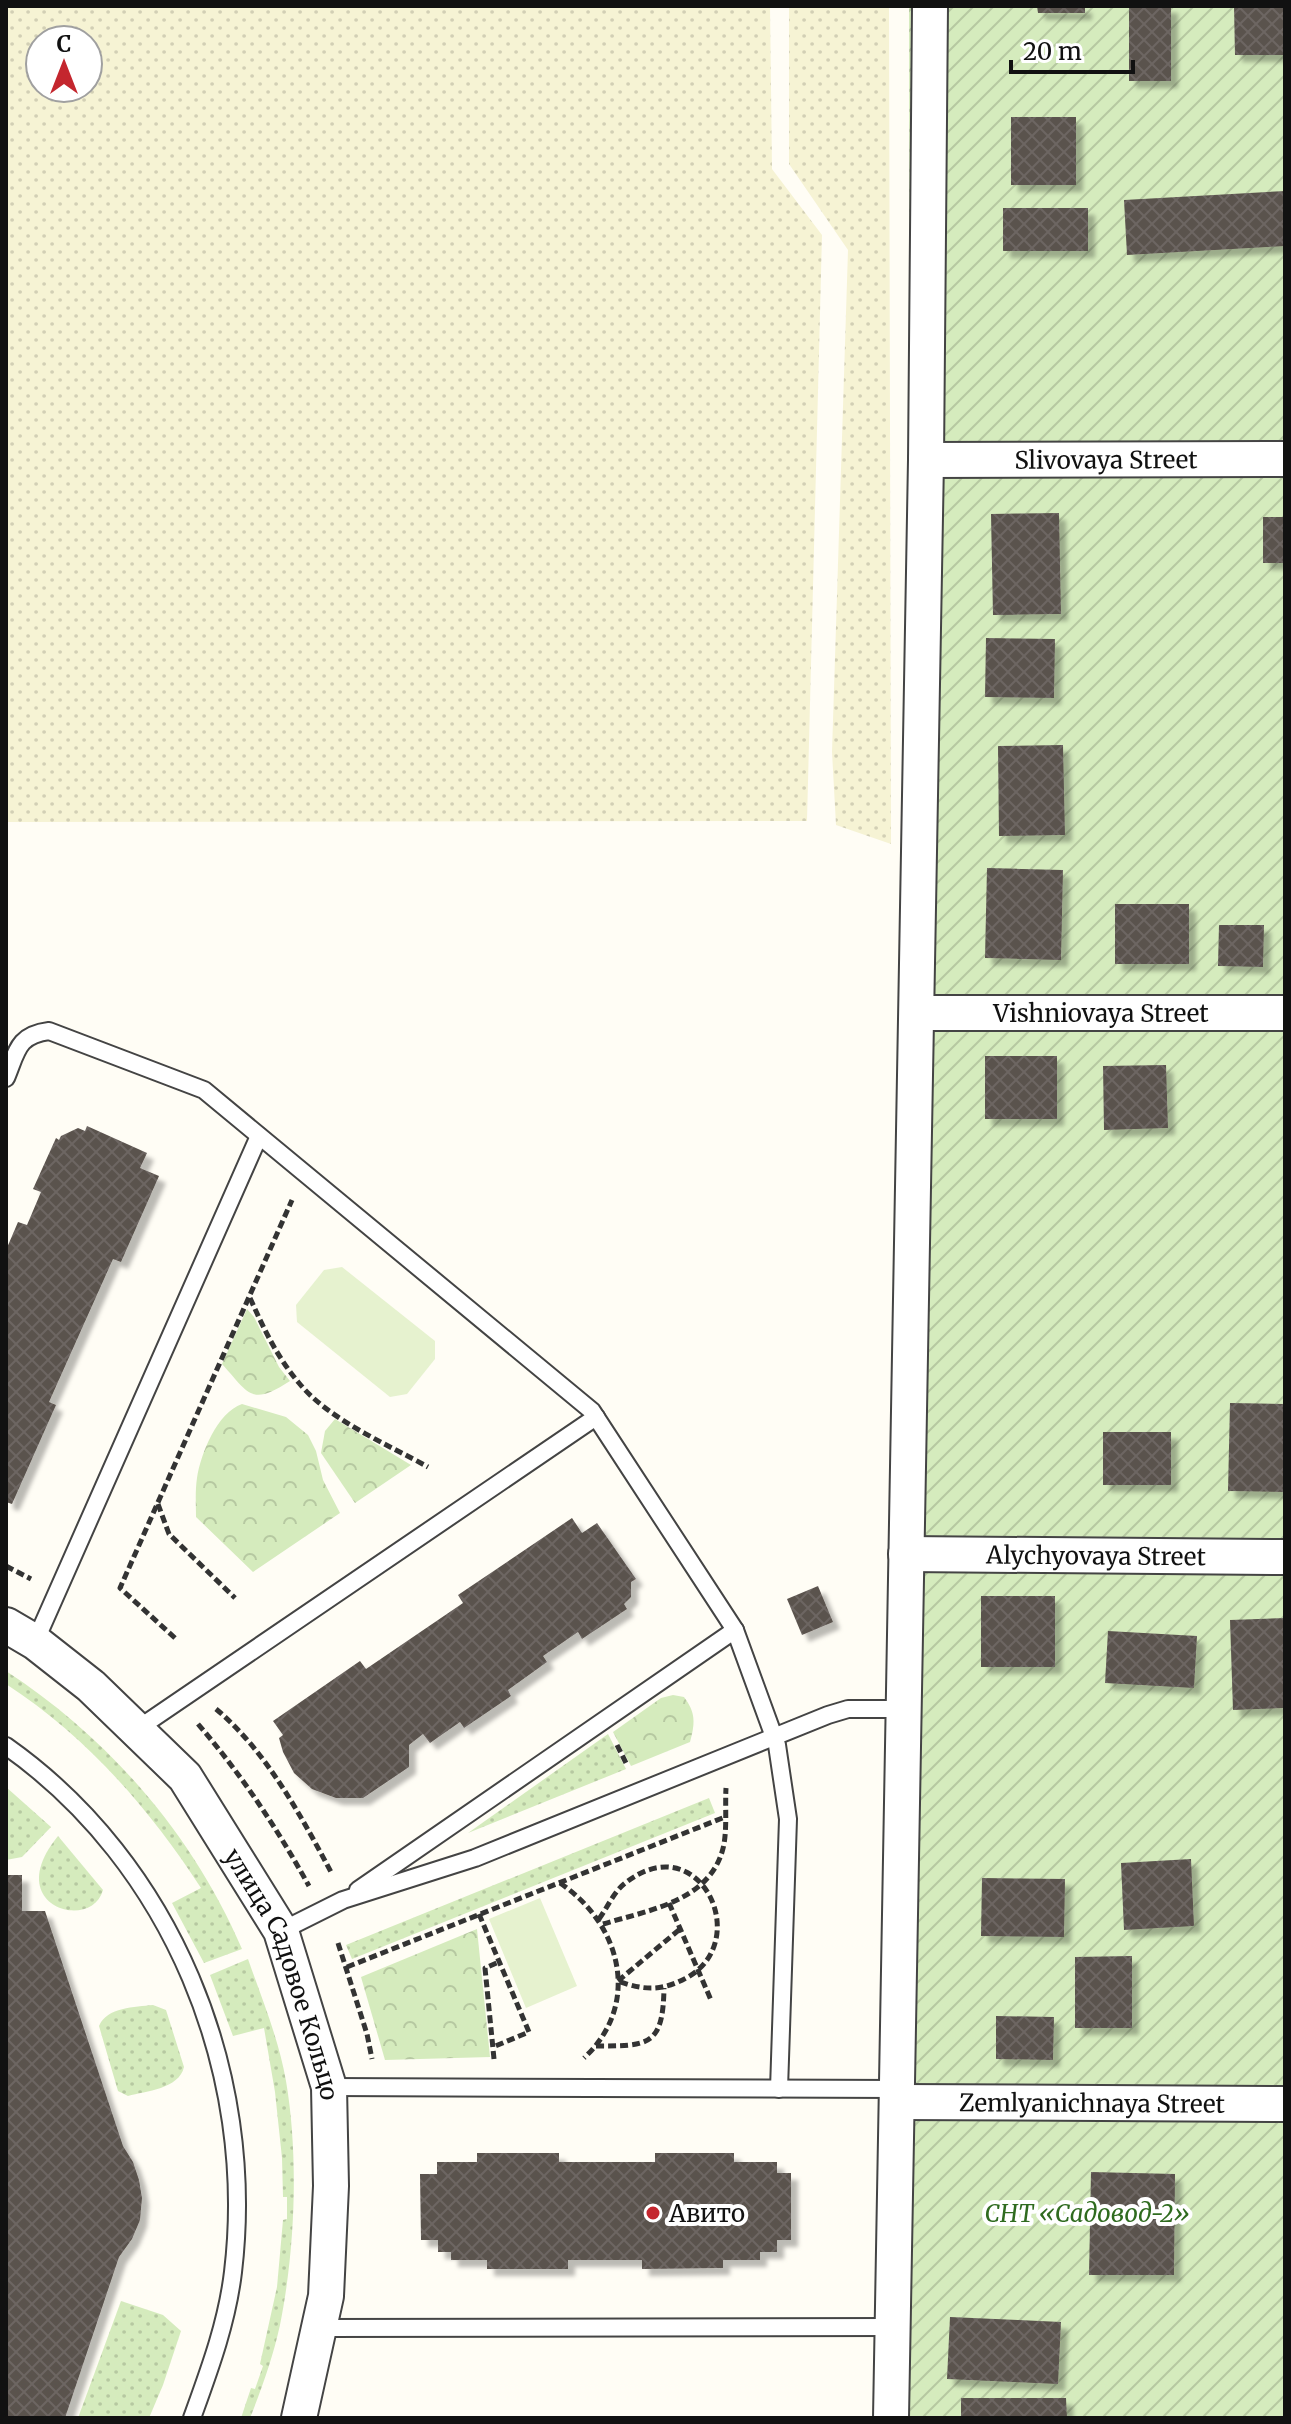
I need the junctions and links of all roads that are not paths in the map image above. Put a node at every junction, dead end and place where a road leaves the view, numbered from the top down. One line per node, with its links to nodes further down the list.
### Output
1 (930, 6): 3 (street)
2 (1285, 459): 3 (street, Slivovaya Street)
3 (926, 460): 4 (street)
4 (917, 1013): 5 (street, Vishniovaya Street); 9 (street)
5 (1285, 1013)
6 (6, 1078): 7 (lane)
7 (259, 1136): 8 (lane); 13 (lane)
8 (596, 1417): 12 (lane); 15 (lane)
9 (906, 1554): 10 (street, Alychyovaya Street); 14 (street)
10 (1285, 1557)
11 (6, 1625): 13 (street, улица Садовое Кольцо)
12 (735, 1630): 16 (lane); 18 (lane)
13 (35, 1642): 15 (street, улица Садовое Кольцо)
14 (904, 1709): 16 (lane); 22 (street)
15 (136, 1730): 19 (street, улица Садовое Кольцо)
16 (774, 1737): 18 (lane); 21 (lane)
17 (6, 1746): 26 (lane)
18 (343, 1900): 19 (lane)
19 (281, 1931): 20 (street, улица Садовое Кольцо)
20 (329, 2087): 21 (lane); 25 (street, улица Садовое Кольцо)
21 (779, 2089): 22 (lane)
22 (898, 2096): 23 (street, Zemlyanichnaya Street); 24 (street)
23 (1285, 2104)
24 (893, 2327): 25 (lane); 28 (street)
25 (319, 2328): 27 (street, улица Садовое Кольцо)
26 (192, 2418)
27 (299, 2418)
28 (891, 2418)

